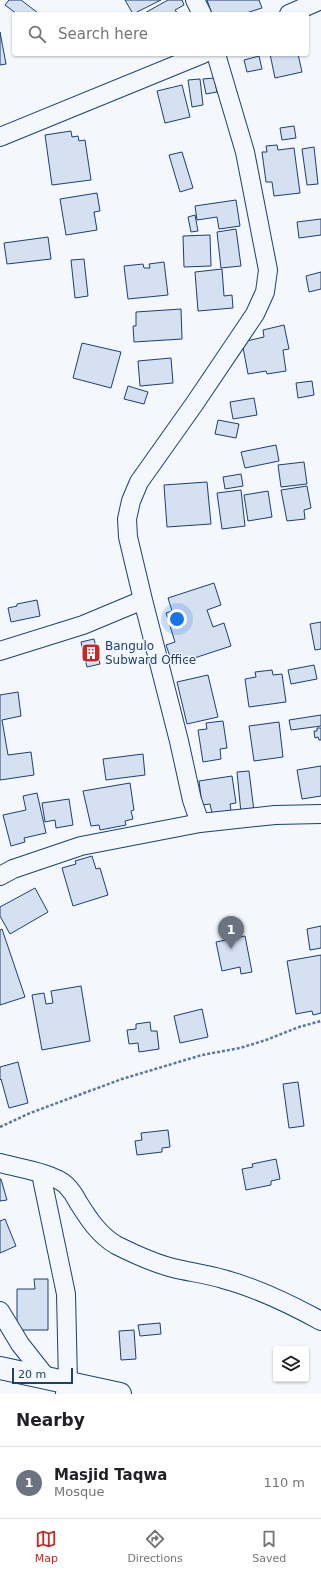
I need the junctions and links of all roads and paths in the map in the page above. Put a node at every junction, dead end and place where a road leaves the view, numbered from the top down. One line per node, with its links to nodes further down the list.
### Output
1 (195, 0): 3 (street)
2 (321, 0): 4 (street)
3 (201, 12)
4 (294, 12)
5 (198, 56): 7 (street)
6 (217, 56): 8 (street)
7 (0, 137)
8 (143, 600): 9 (street); 11 (street)
9 (0, 651)
10 (321, 814): 11 (street)
11 (200, 823): 12 (street)
12 (0, 876)
13 (321, 1021): 14 (path)
14 (0, 1127)
15 (0, 1163): 16 (street)
16 (42, 1174): 18 (street); 21 (street)
17 (0, 1311): 20 (street)
18 (321, 1320)
19 (0, 1368): 20 (street)
20 (46, 1377): 21 (street)
21 (67, 1388): 22 (street)
22 (120, 1394)

